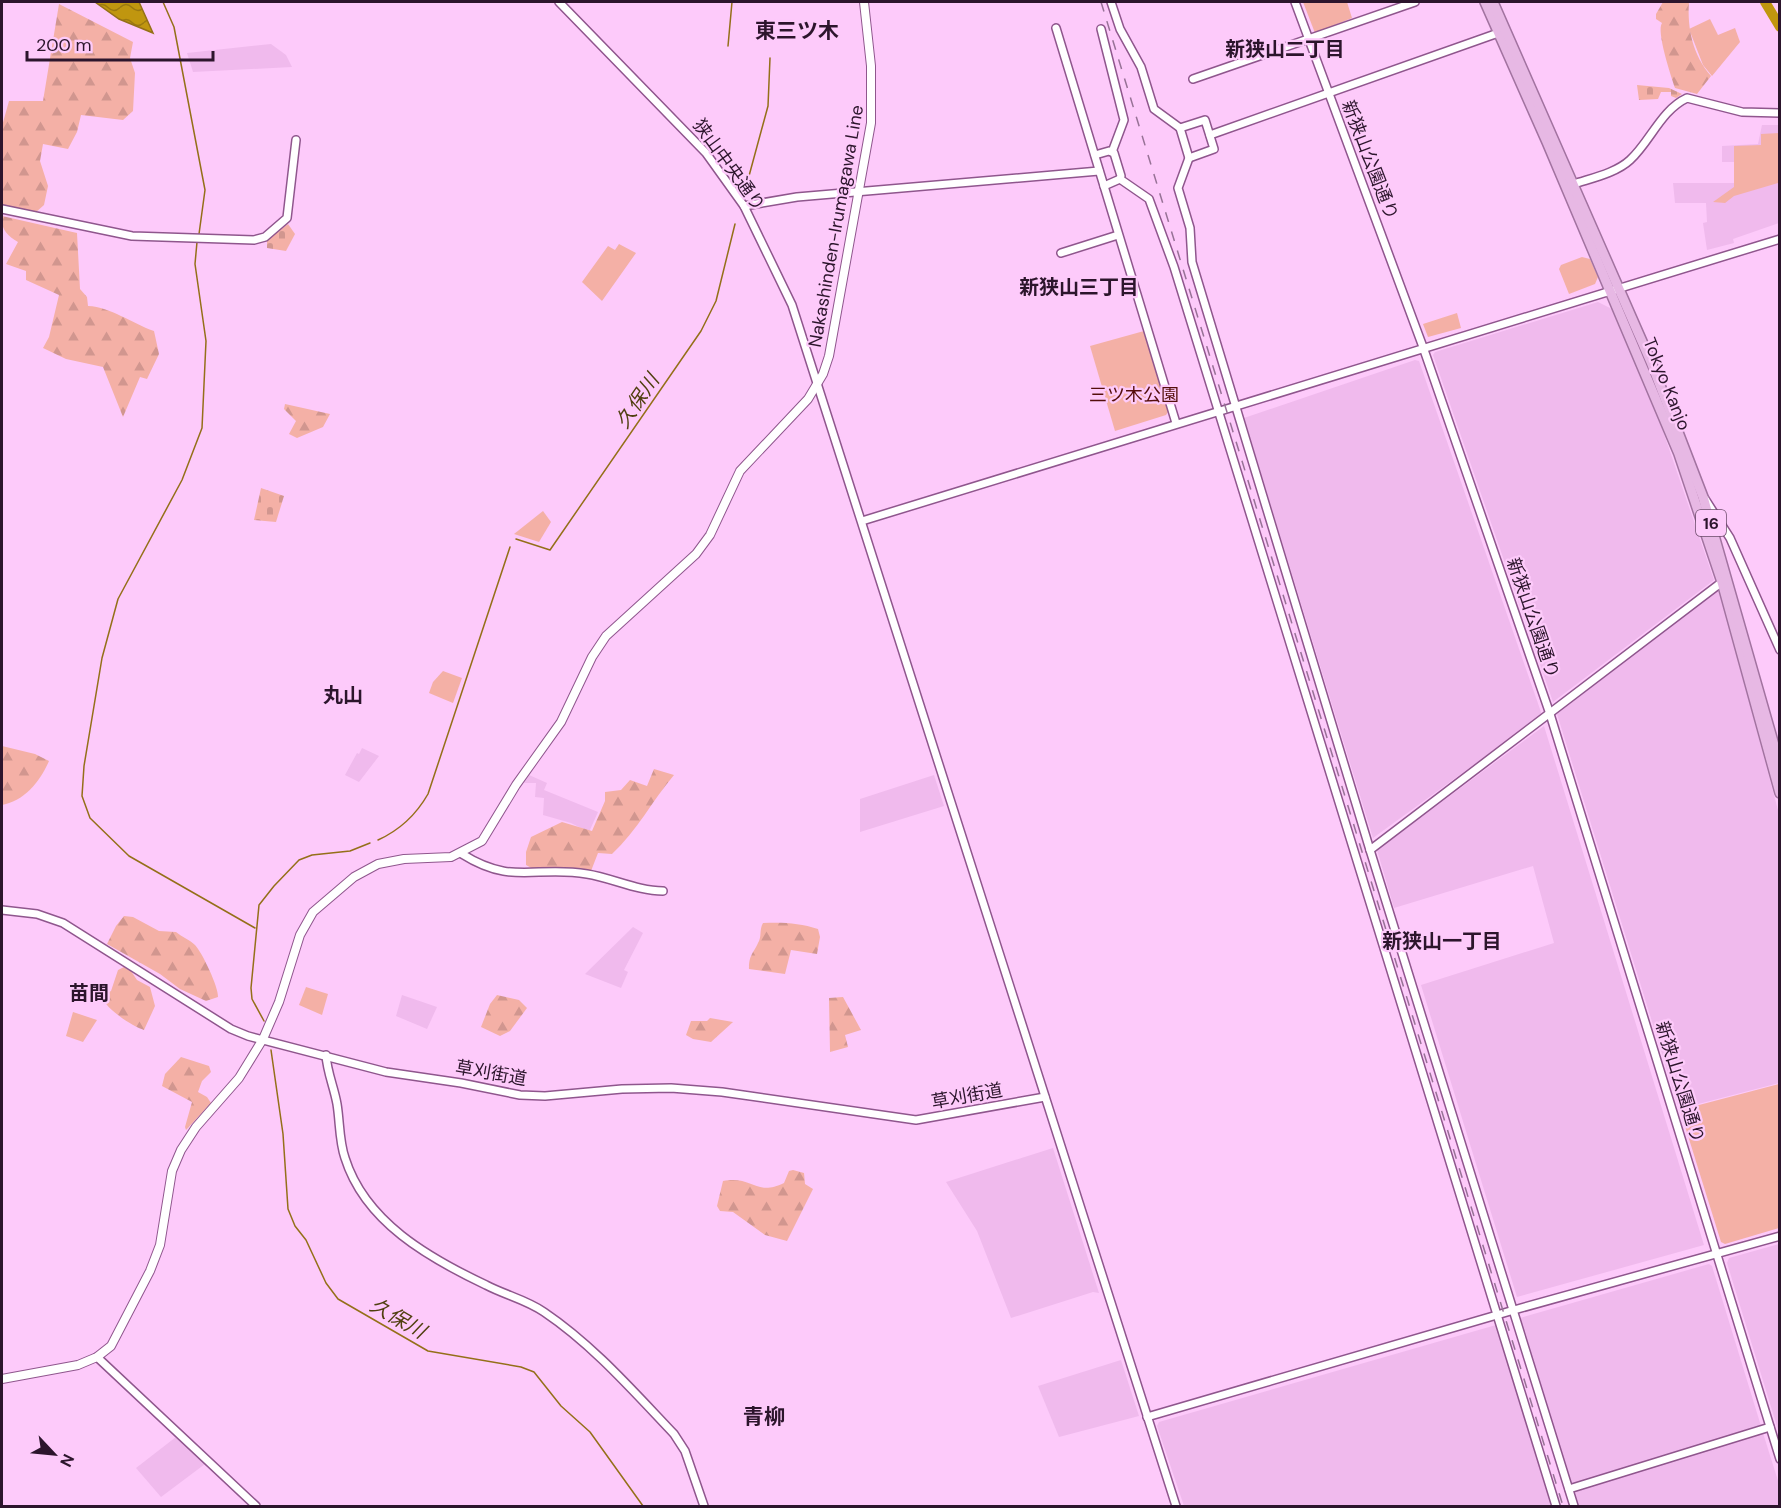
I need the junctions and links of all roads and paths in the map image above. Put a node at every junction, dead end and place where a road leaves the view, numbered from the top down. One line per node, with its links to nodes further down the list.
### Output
1 (559, 2): 26 (street, 狭山中央通り)
2 (864, 2): 25 (main road, Nakashinden-Irumagawa Line)
3 (1111, 2): 15 (street)
4 (1295, 2): 11 (street, 新狭山公園通り)
5 (1415, 2): 11 (street)
6 (1485, 2): 10 (highway, Tokyo Kanjo / 16)
7 (1493, 2): 10 (highway, Tokyo Kanjo / 16)
8 (1056, 28): 19 (street)
9 (1101, 29): 18 (street)
10 (1503, 32): 13 (street); 23 (highway, Tokyo Kanjo / 16); 31 (highway, Tokyo Kanjo / 16)
11 (1308, 39): 12 (street); 13 (street, 新狭山公園通り)
12 (1193, 79)
13 (1328, 93): 16 (street); 32 (street, 新狭山公園通り)
14 (1779, 112): 23 (street)
15 (1180, 129): 16 (street); 20 (street)
16 (1210, 135): 20 (street)
17 (296, 140): 27 (street)
18 (1112, 152): 19 (street); 22 (street)
19 (1095, 155): 21 (street)
20 (1189, 158): 34 (street)
21 (1099, 171): 24 (street); 25 (street)
22 (1120, 179): 24 (street); 35 (street)
23 (1574, 184): 31 (highway, Tokyo Kanjo / 16)
24 (1104, 186): 28 (street)
25 (861, 191): 26 (street); 33 (main road, Nakashinden-Irumagawa Line)
26 (744, 206): 33 (street, 狭山中央通り)
27 (2, 209)
28 (1118, 235): 30 (street); 36 (street)
29 (1779, 239): 31 (street)
30 (1060, 253)
31 (1614, 289): 32 (street); 37 (highway, Tokyo Kanjo / 16)
32 (1423, 347): 34 (street); 41 (street, 新狭山公園通り)
33 (818, 384): 38 (street, 狭山中央通り); 45 (main road, Nakashinden-Irumagawa Line)
34 (1235, 405): 35 (street); 44 (street)
35 (1218, 410): 36 (street); 54 (street)
36 (1176, 423): 38 (street)
37 (1699, 498): 39 (highway, Tokyo Kanjo / 16); 40 (street); 42 (highway, Tokyo Kanjo / 16)
38 (862, 521): 50 (street, 狭山中央通り)
39 (1722, 582): 41 (street); 43 (highway, Tokyo Kanjo / 16)
40 (1779, 650)
41 (1550, 714): 44 (street); 52 (street, 新狭山公園通り)
42 (1779, 766)
43 (1779, 793)
44 (1370, 850): 53 (street)
45 (462, 854): 46 (street); 48 (main road, Nakashinden-Irumagawa Line)
46 (663, 891)
47 (2, 910): 48 (street, 草刈街道)
48 (263, 1039): 49 (street, 草刈街道); 55 (main road, Nakashinden-Irumagawa Line)
49 (326, 1055): 50 (street, 草刈街道); 62 (street)
50 (1045, 1097): 57 (street, 狭山中央通り)
51 (1779, 1236): 52 (street)
52 (1716, 1254): 53 (street); 58 (street, 新狭山公園通り)
53 (1514, 1310): 54 (street); 60 (street)
54 (1497, 1315): 57 (street); 64 (street)
55 (97, 1357): 56 (main road, Nakashinden-Irumagawa Line); 61 (street)
56 (2, 1379)
57 (1148, 1417): 63 (street, 狭山中央通り)
58 (1770, 1427): 59 (street, 新狭山公園通り); 60 (street)
59 (1779, 1459)
60 (1569, 1489): 65 (street)
61 (256, 1506)
62 (704, 1506)
63 (1176, 1506)
64 (1556, 1506)
65 (1575, 1506)

